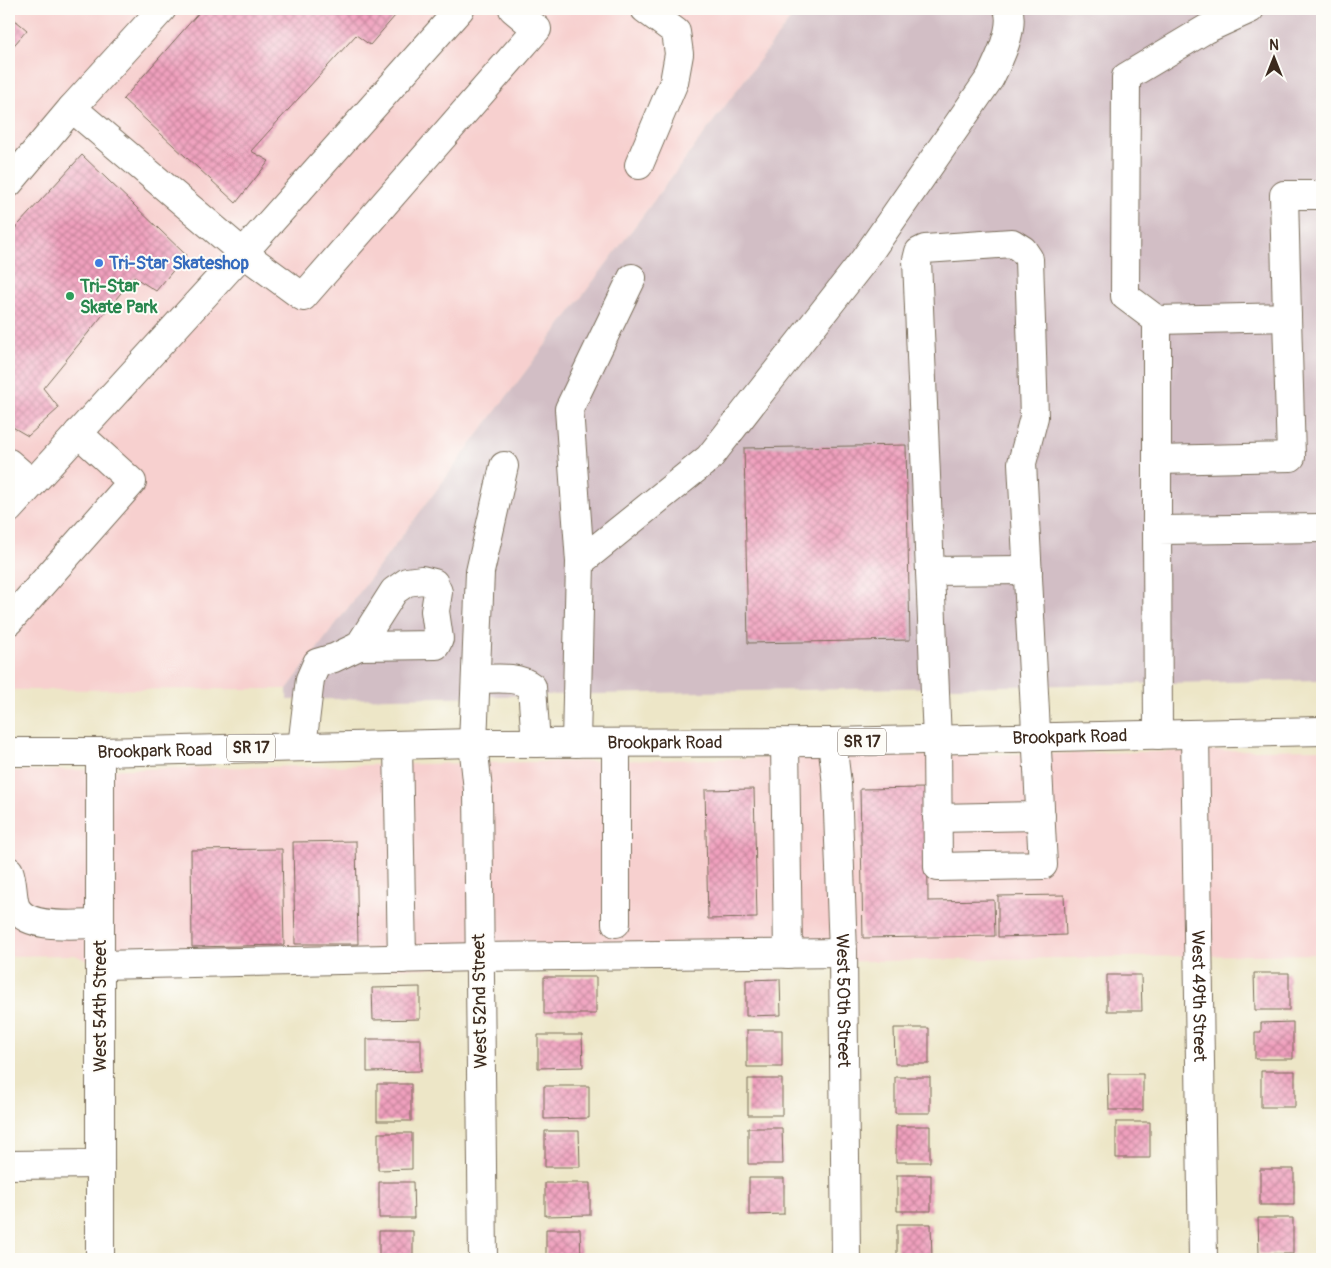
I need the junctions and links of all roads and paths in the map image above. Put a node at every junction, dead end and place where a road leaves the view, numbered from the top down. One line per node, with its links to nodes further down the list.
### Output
1 (162, 9): 7 (street)
2 (460, 9): 11 (street)
3 (513, 9): 11 (street)
4 (645, 9): 8 (street)
5 (1008, 9): 23 (street)
6 (1250, 9): 14 (street)
7 (72, 108): 9 (street); 11 (street)
8 (639, 165)
9 (9, 183)
10 (1322, 195): 13 (street)
11 (243, 253): 15 (street)
12 (632, 278): 23 (street)
13 (1286, 317): 14 (street); 16 (street)
14 (1157, 320): 16 (street)
15 (78, 433): 19 (street); 26 (street)
16 (1157, 460): 22 (street)
17 (9, 463): 19 (street)
18 (504, 466): 28 (street, West 52nd Street)
19 (32, 483): 20 (street)
20 (9, 509)
21 (1322, 528): 22 (street)
22 (1157, 530): 30 (street)
23 (580, 562): 38 (street)
24 (930, 570): 25 (street); 25 (street); 33 (street)
25 (1028, 570): 32 (street)
26 (9, 621)
27 (358, 646): 41 (street)
28 (476, 679): 37 (street); 39 (street, West 52nd Street)
29 (1322, 731): 31 (street, Brookpark Road / SR 17)
30 (1158, 734): 31 (street, Brookpark Road / SR 17); 32 (street, Brookpark Road / SR 17)
31 (1195, 734): 59 (street, West 49th Street)
32 (1037, 738): 33 (street, Brookpark Road / SR 17); 44 (street)
33 (937, 740): 36 (street, Brookpark Road / SR 17); 45 (street)
34 (616, 742): 35 (street, Brookpark Road / SR 17); 38 (street, Brookpark Road / SR 17); 47 (street)
35 (785, 742): 36 (street, Brookpark Road / SR 17); 50 (street)
36 (832, 742): 49 (street, West 50th Street)
37 (536, 743): 38 (street, Brookpark Road / SR 17); 39 (street, Brookpark Road / SR 17)
38 (576, 743)
39 (473, 744): 40 (street, Brookpark Road / SR 17); 51 (street, West 52nd Street)
40 (398, 745): 41 (street, Brookpark Road / SR 17); 52 (street)
41 (302, 747): 43 (street, Brookpark Road / SR 17)
42 (9, 752): 43 (street, Brookpark Road / SR 17)
43 (100, 752): 48 (street, West 54th Street)
44 (1041, 816): 45 (street); 45 (street)
45 (937, 818)
46 (9, 870): 48 (street)
47 (616, 923)
48 (100, 924): 53 (street, West 54th Street)
49 (843, 953): 50 (street); 58 (street, West 50th Street)
50 (788, 954): 51 (street)
51 (480, 957): 52 (street); 57 (street, West 52nd Street)
52 (402, 959): 53 (street)
53 (100, 965): 54 (street, West 54th Street)
54 (100, 1164): 55 (street); 56 (street, West 54th Street)
55 (9, 1165)
56 (100, 1259)
57 (483, 1259)
58 (846, 1259)
59 (1203, 1259)

